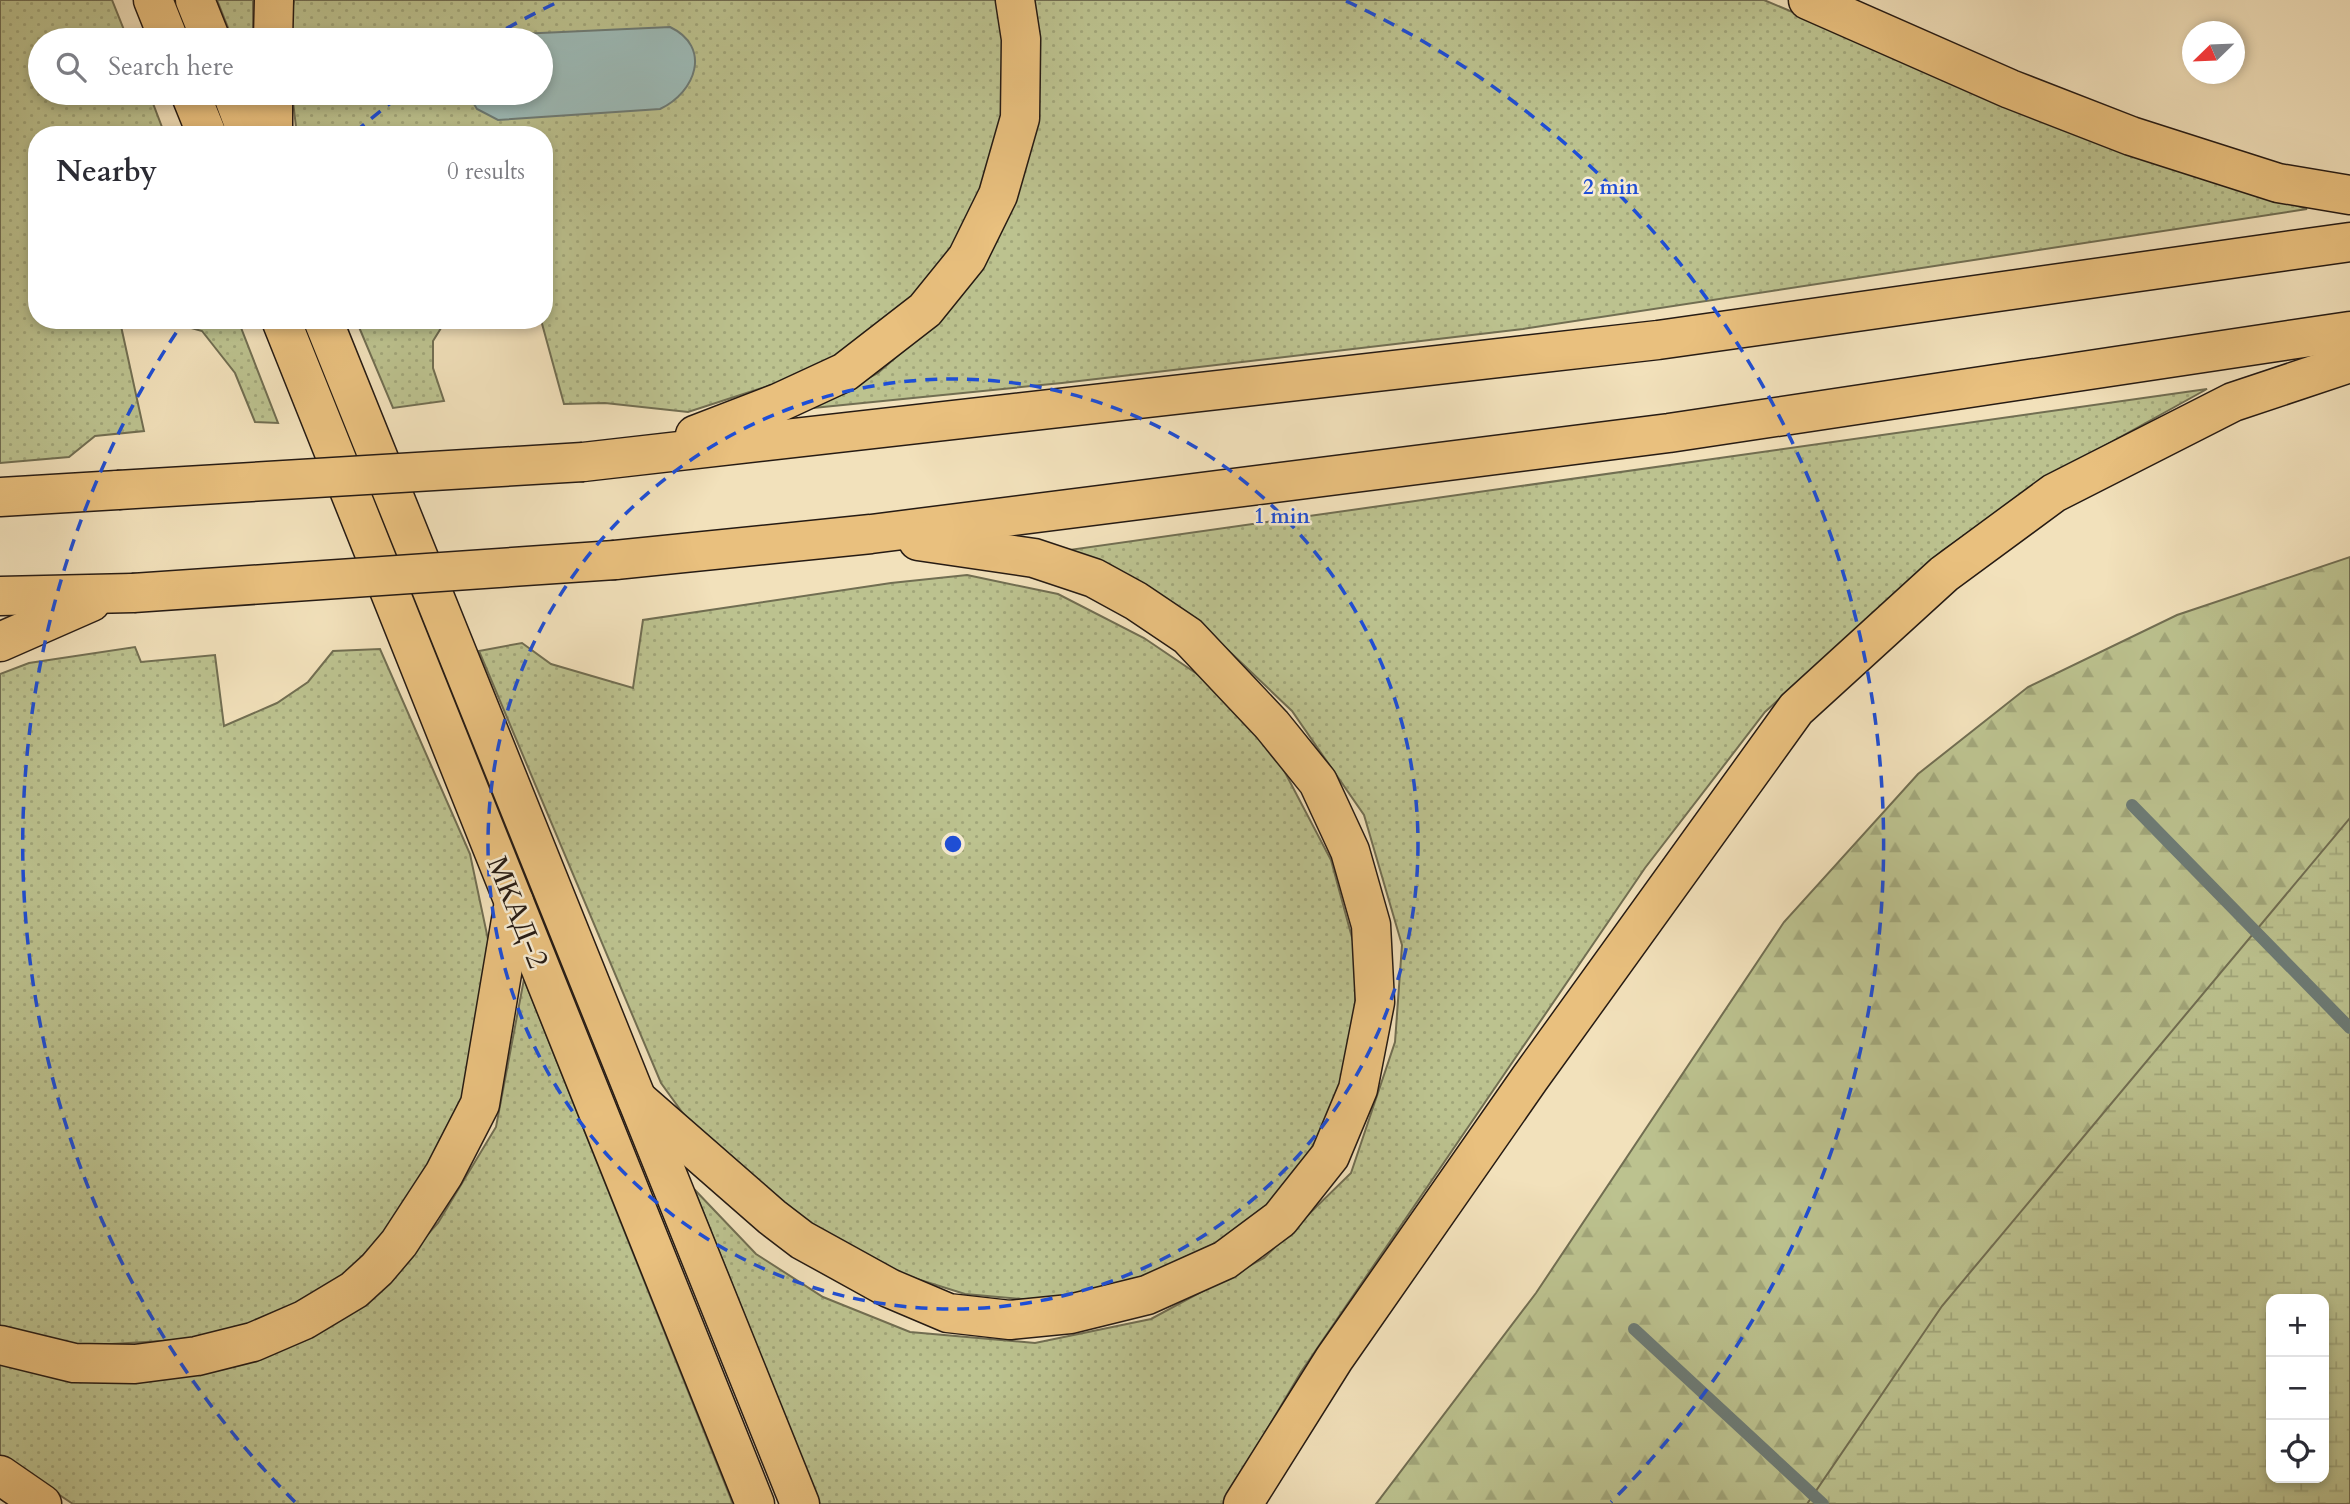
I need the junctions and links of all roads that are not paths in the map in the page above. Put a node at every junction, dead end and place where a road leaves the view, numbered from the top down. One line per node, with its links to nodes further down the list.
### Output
1 (153, 0): 6 (highway)
2 (195, 0): 7 (highway)
3 (274, 0): 8 (highway)
4 (1015, 0): 21 (highway)
5 (1808, 0): 15 (highway)
6 (164, 28)
7 (206, 28)
8 (273, 28)
9 (195, 105): 12 (highway)
10 (237, 105): 13 (highway)
11 (273, 105): 14 (highway)
12 (203, 126)
13 (245, 126)
14 (272, 126)
15 (2350, 195)
16 (2350, 242): 21 (highway)
17 (285, 329): 27 (highway, МКАД-2)
18 (327, 329): 28 (highway)
19 (2350, 331): 23 (highway)
20 (2350, 363): 34 (highway)
21 (644, 454): 22 (highway, bridge)
22 (0, 496)
23 (871, 534): 24 (highway, bridge); 28 (highway)
24 (121, 594): 25 (highway); 26 (highway)
25 (0, 596)
26 (0, 642)
27 (514, 902): 29 (highway); 32 (highway, МКАД-2)
28 (638, 1099): 33 (highway)
29 (0, 1345)
30 (0, 1475): 31 (highway)
31 (42, 1504)
32 (755, 1504)
33 (800, 1504)
34 (1243, 1504)

